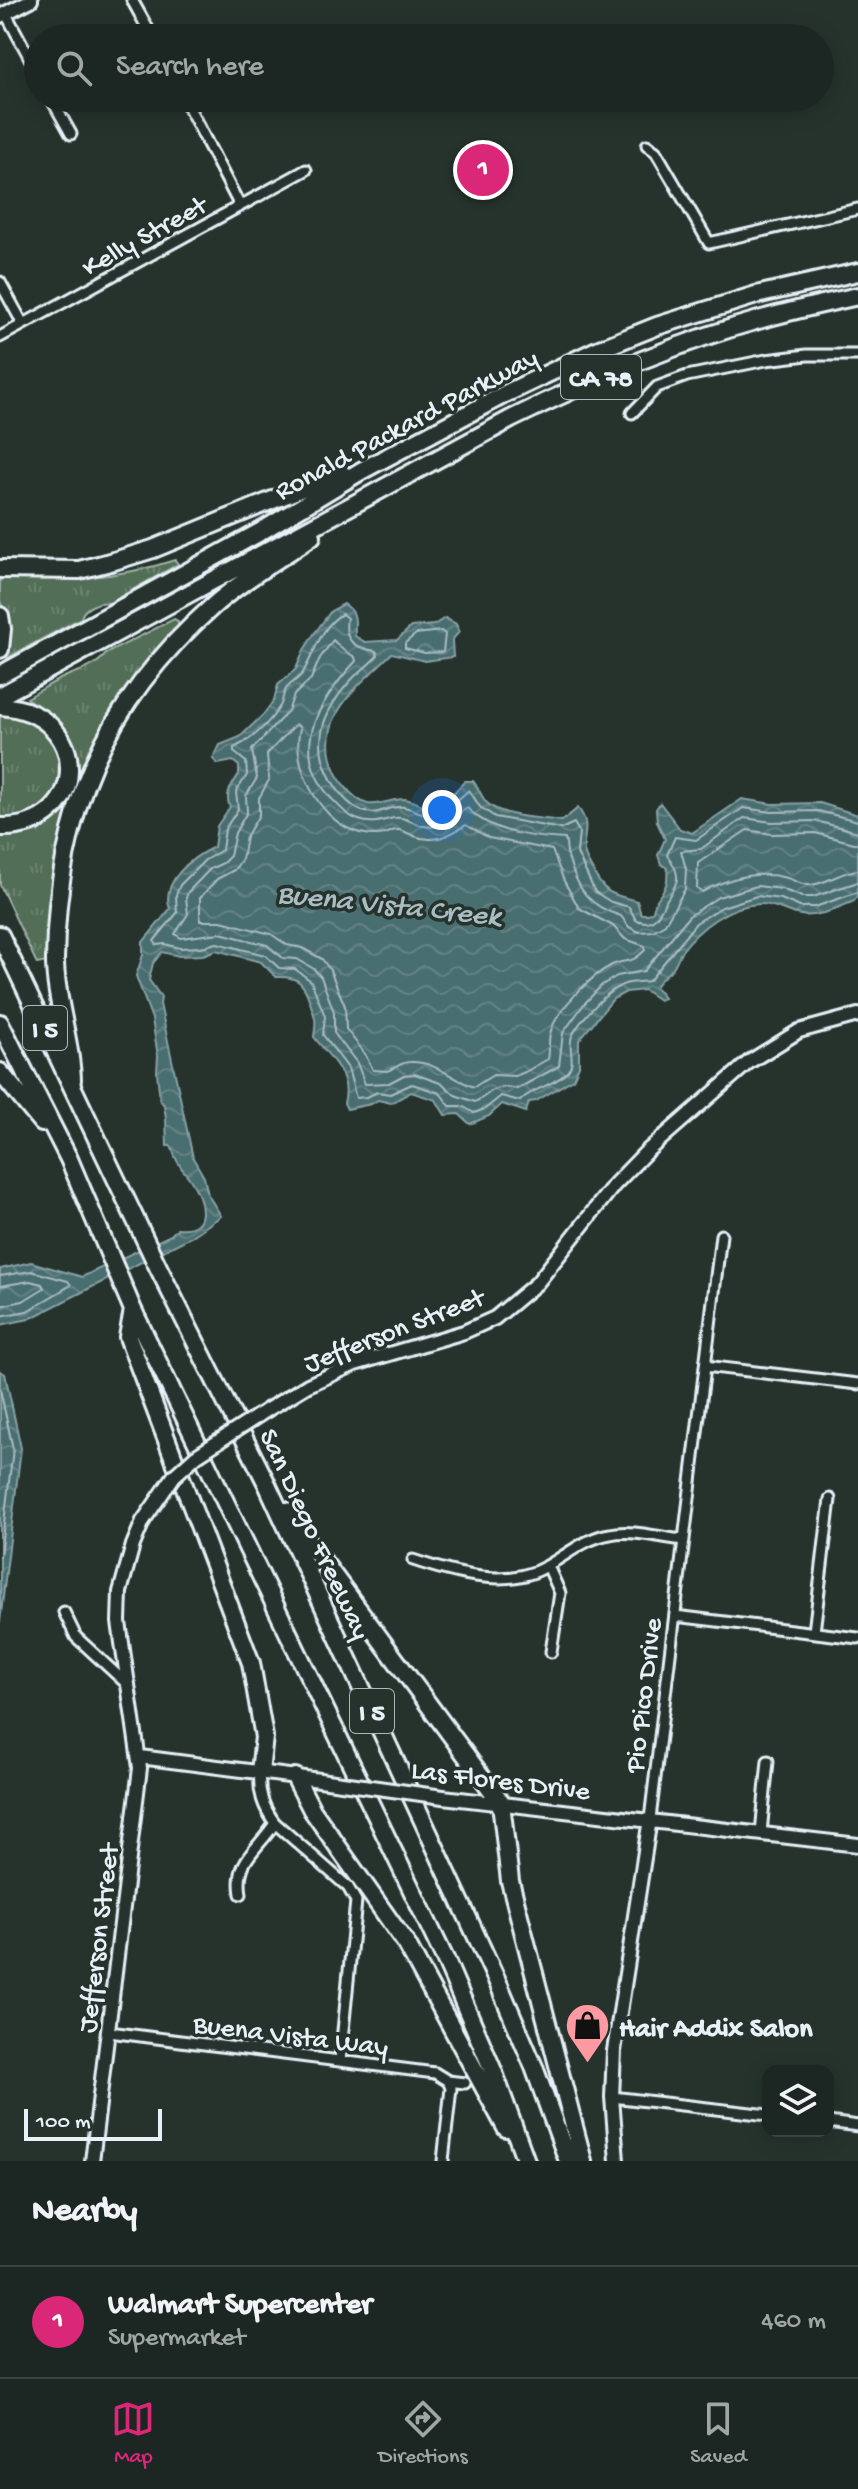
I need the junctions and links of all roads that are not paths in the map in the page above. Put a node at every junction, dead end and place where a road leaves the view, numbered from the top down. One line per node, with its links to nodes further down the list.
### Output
1 (31, 0): 3 (main road)
2 (132, 0): 4 (street)
3 (3, 15): 5 (street)
4 (145, 24)
5 (24, 50)
6 (59, 112): 8 (street)
7 (191, 112): 11 (street)
8 (71, 134)
9 (647, 145): 12 (street)
10 (306, 170): 11 (street, Kelly Street)
11 (240, 206): 16 (street, Kelly Street)
12 (858, 209)
13 (858, 272): 20 (highway, Ronald Packard Parkway / CA 78)
14 (0, 282): 16 (street)
15 (858, 296): 21 (highway, Ronald Packard Parkway / CA 78)
16 (23, 324): 17 (street, Kelly Street)
17 (0, 337)
18 (858, 355): 19 (street)
19 (632, 413)
20 (361, 471): 22 (highway); 25 (highway, Ronald Packard Parkway / CA 78)
21 (361, 500): 26 (highway, Ronald Packard Parkway / CA 78); 33 (highway)
22 (0, 569)
23 (0, 616): 24 (highway)
24 (0, 649)
25 (0, 675)
26 (0, 696)
27 (0, 706): 28 (highway)
28 (0, 827)
29 (0, 935): 33 (highway, San Diego Freeway / I 5)
30 (858, 1015): 49 (main road, Jefferson Street, bridge)
31 (0, 1023): 34 (highway, I 5)
32 (0, 1072): 34 (highway)
33 (72, 1086): 39 (highway, San Diego Freeway / I 5)
34 (69, 1159): 36 (highway, I 5)
35 (721, 1235): 37 (street, Pio Pico Drive)
36 (133, 1310): 52 (highway); 70 (highway, I 5)
37 (705, 1366): 38 (street); 41 (street, Pio Pico Drive)
38 (858, 1384)
39 (266, 1482): 54 (highway); 71 (highway, San Diego Freeway / I 5)
40 (830, 1499): 46 (street)
41 (684, 1540): 43 (street); 45 (street, Pio Pico Drive)
42 (413, 1560): 43 (street)
43 (548, 1566): 48 (street)
44 (64, 1612): 49 (street)
45 (675, 1616): 46 (street); 55 (street, Pio Pico Drive)
46 (814, 1632): 47 (street)
47 (858, 1638)
48 (551, 1652)
49 (127, 1684): 50 (main road, Jefferson Street)
50 (140, 1757): 52 (main road, Las Flores Drive); 60 (main road, Jefferson Street)
51 (768, 1761): 57 (street)
52 (260, 1772): 53 (main road, Las Flores Drive); 56 (street)
53 (295, 1777): 54 (main road, Las Flores Drive, bridge); 70 (highway)
54 (501, 1803): 55 (main road, Las Flores Drive); 72 (highway)
55 (650, 1819): 57 (main road, Las Flores Drive); 64 (main road, Pio Pico Drive)
56 (275, 1823): 59 (street); 61 (street)
57 (761, 1833): 58 (main road, Las Flores Drive)
58 (858, 1845)
59 (241, 1894)
60 (109, 2032): 61 (street, Buena Vista Way); 68 (main road, Jefferson Street)
61 (340, 2061): 62 (street, Buena Vista Way)
62 (448, 2081): 63 (street, Buena Vista Way); 69 (street)
63 (465, 2083)
64 (612, 2097): 65 (street); 73 (main road, Pio Pico Drive)
65 (762, 2114)
66 (834, 2123): 67 (street)
67 (858, 2126)
68 (92, 2161)
69 (443, 2161)
70 (525, 2161)
71 (568, 2161)
72 (583, 2161)
73 (617, 2161)

